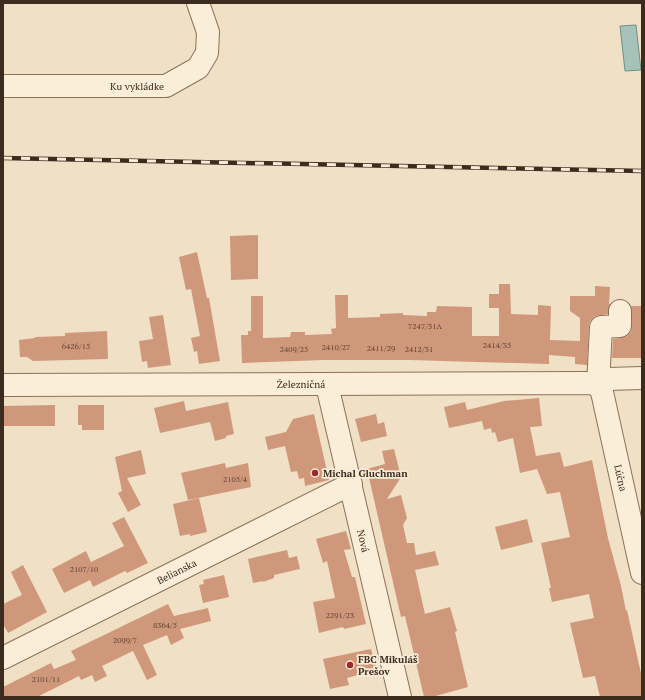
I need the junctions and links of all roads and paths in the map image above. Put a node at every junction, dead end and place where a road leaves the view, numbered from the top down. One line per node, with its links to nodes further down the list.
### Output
1 (198, 3): 2 (street, Ku vykládke)
2 (3, 86)
3 (620, 311): 7 (street)
4 (642, 378): 7 (street)
5 (3, 385): 6 (street, Železničná)
6 (327, 385): 7 (street, Železničná); 8 (street, Nová)
7 (598, 385): 9 (street, Lúčna)
8 (351, 484): 10 (street, Belianska); 11 (street, Nová)
9 (642, 573)
10 (3, 658)
11 (400, 697)

